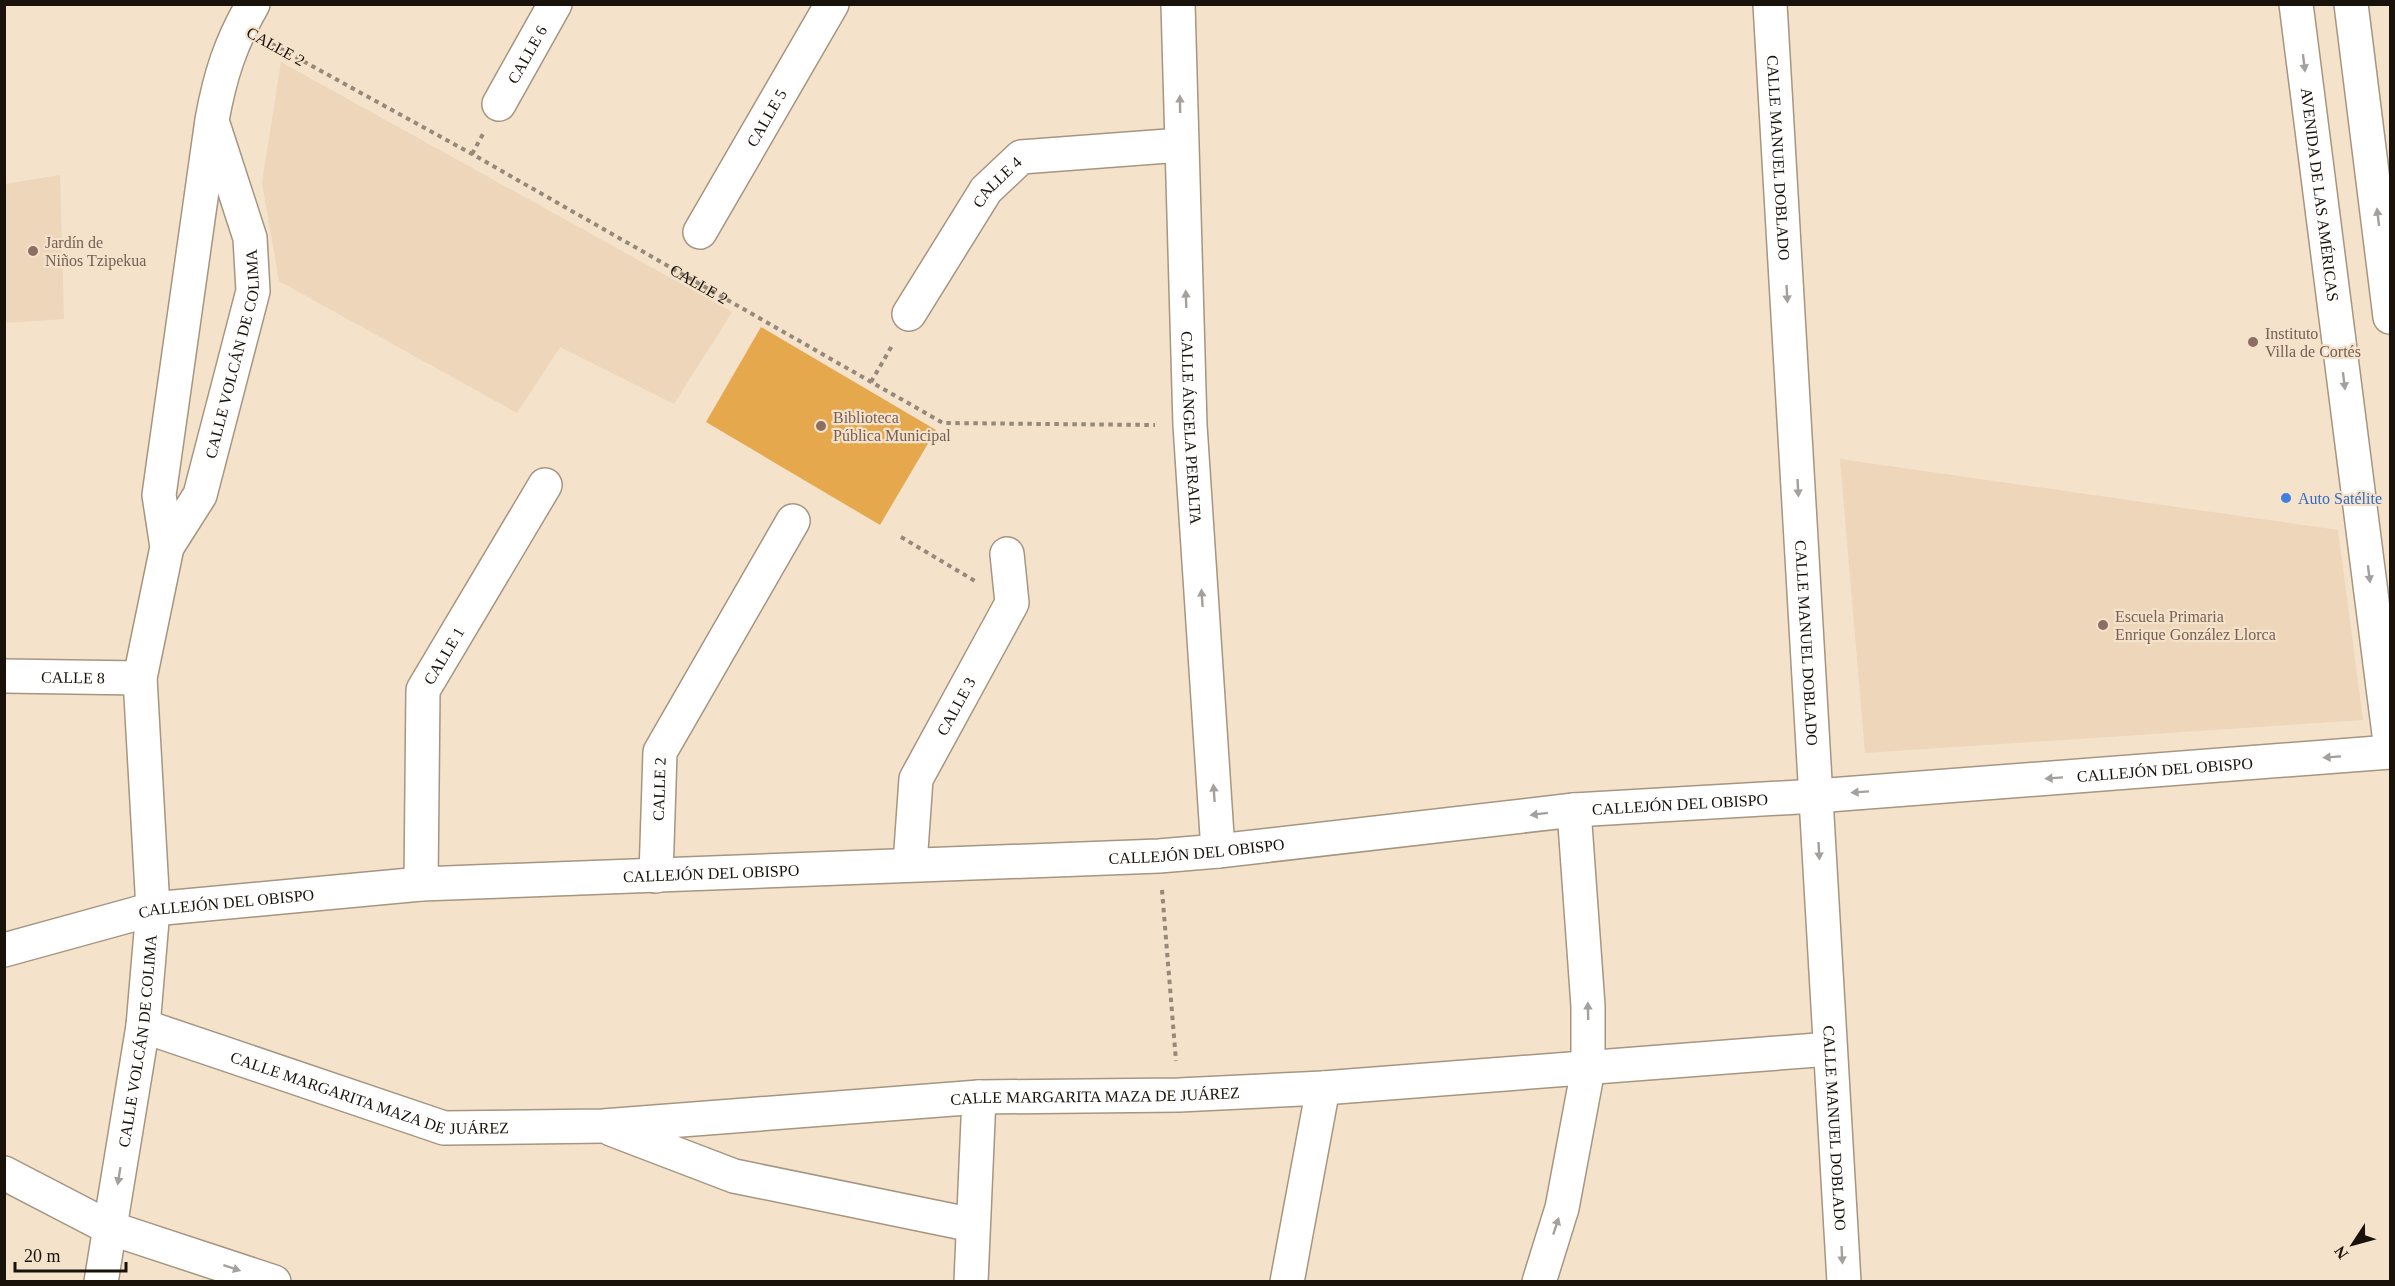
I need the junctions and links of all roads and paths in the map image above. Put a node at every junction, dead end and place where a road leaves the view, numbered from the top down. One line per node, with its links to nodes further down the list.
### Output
1 (555, 4): 8 (street, CALLE 6)
2 (832, 4): 11 (street, CALLE 5)
3 (1178, 4): 10 (street, CALLE ÁNGELA PERALTA, one-way to 3)
4 (1770, 4): 26 (street, CALLE MANUEL DOBLADO, one-way to 26)
5 (2296, 4): 24 (street, AVENIDA DE LAS AMÉRICAS, one-way to 24)
6 (2351, 4): 13 (street, one-way to 6)
7 (246, 15): 9 (street, CALLE VOLCÁN DE COLIMA); 14 (path, CALLE 2)
8 (499, 104)
9 (212, 120): 19 (street, CALLE VOLCÁN DE COLIMA); 19 (street, CALLE VOLCÁN DE COLIMA)
10 (1181, 145): 12 (street, CALLE 4); 15 (street, CALLE ÁNGELA PERALTA, one-way to 10)
11 (700, 232)
12 (909, 314): 14 (path)
13 (2391, 317)
14 (870, 382): 15 (path, CALLE 2)
15 (1190, 425): 28 (street, CALLE ÁNGELA PERALTA, one-way to 15)
16 (545, 485): 32 (street, CALLE 1)
17 (793, 521): 31 (street, CALLE 2)
18 (901, 537): 21 (path)
19 (167, 547): 23 (street, CALLE VOLCÁN DE COLIMA)
20 (1007, 554): 21 (street)
21 (1012, 603): 30 (street, CALLE 3)
22 (4, 676): 23 (street, CALLE 8)
23 (140, 678): 33 (street, CALLE VOLCÁN DE COLIMA)
24 (2391, 742)
25 (2391, 752): 26 (street, CALLEJÓN DEL OBISPO, one-way to 26)
26 (1816, 796): 27 (street, CALLEJÓN DEL OBISPO); 36 (street, CALLE MANUEL DOBLADO, one-way to 36)
27 (1574, 810): 28 (street, CALLEJÓN DEL OBISPO, one-way to 28); 37 (street, one-way to 27)
28 (1218, 851): 29 (street, CALLEJÓN DEL OBISPO)
29 (1159, 856): 30 (street, CALLEJÓN DEL OBISPO); 39 (path)
30 (910, 864): 31 (street, CALLEJÓN DEL OBISPO)
31 (656, 876): 32 (street, CALLEJÓN DEL OBISPO)
32 (421, 884): 33 (street, CALLEJÓN DEL OBISPO)
33 (153, 909): 34 (street, CALLEJÓN DEL OBISPO); 35 (street, CALLE VOLCÁN DE COLIMA)
34 (4, 950)
35 (143, 1026): 41 (street, CALLE MARGARITA MAZA DE JUÁREZ); 44 (street, CALLE VOLCÁN DE COLIMA, one-way to 44)
36 (1830, 1049): 37 (street, CALLE MARGARITA MAZA DE JUÁREZ); 50 (street, CALLE MANUEL DOBLADO, one-way to 50)
37 (1588, 1069): 38 (street, CALLE MARGARITA MAZA DE JUÁREZ); 49 (street, one-way to 37)
38 (1323, 1088): 39 (street, CALLE MARGARITA MAZA DE JUÁREZ); 48 (street)
39 (1179, 1095): 40 (street, CALLE MARGARITA MAZA DE JUÁREZ)
40 (979, 1097): 41 (street, CALLE MARGARITA MAZA DE JUÁREZ); 43 (street)
41 (603, 1126): 43 (street, CALLE MARGARITA MAZA DE JUÁREZ)
42 (4, 1173): 44 (street)
43 (974, 1225): 47 (street)
44 (110, 1228): 45 (street, CALLE VOLCÁN DE COLIMA); 46 (street, one-way to 46)
45 (101, 1281)
46 (274, 1281)
47 (971, 1281)
48 (1287, 1281)
49 (1539, 1281)
50 (1844, 1281)

